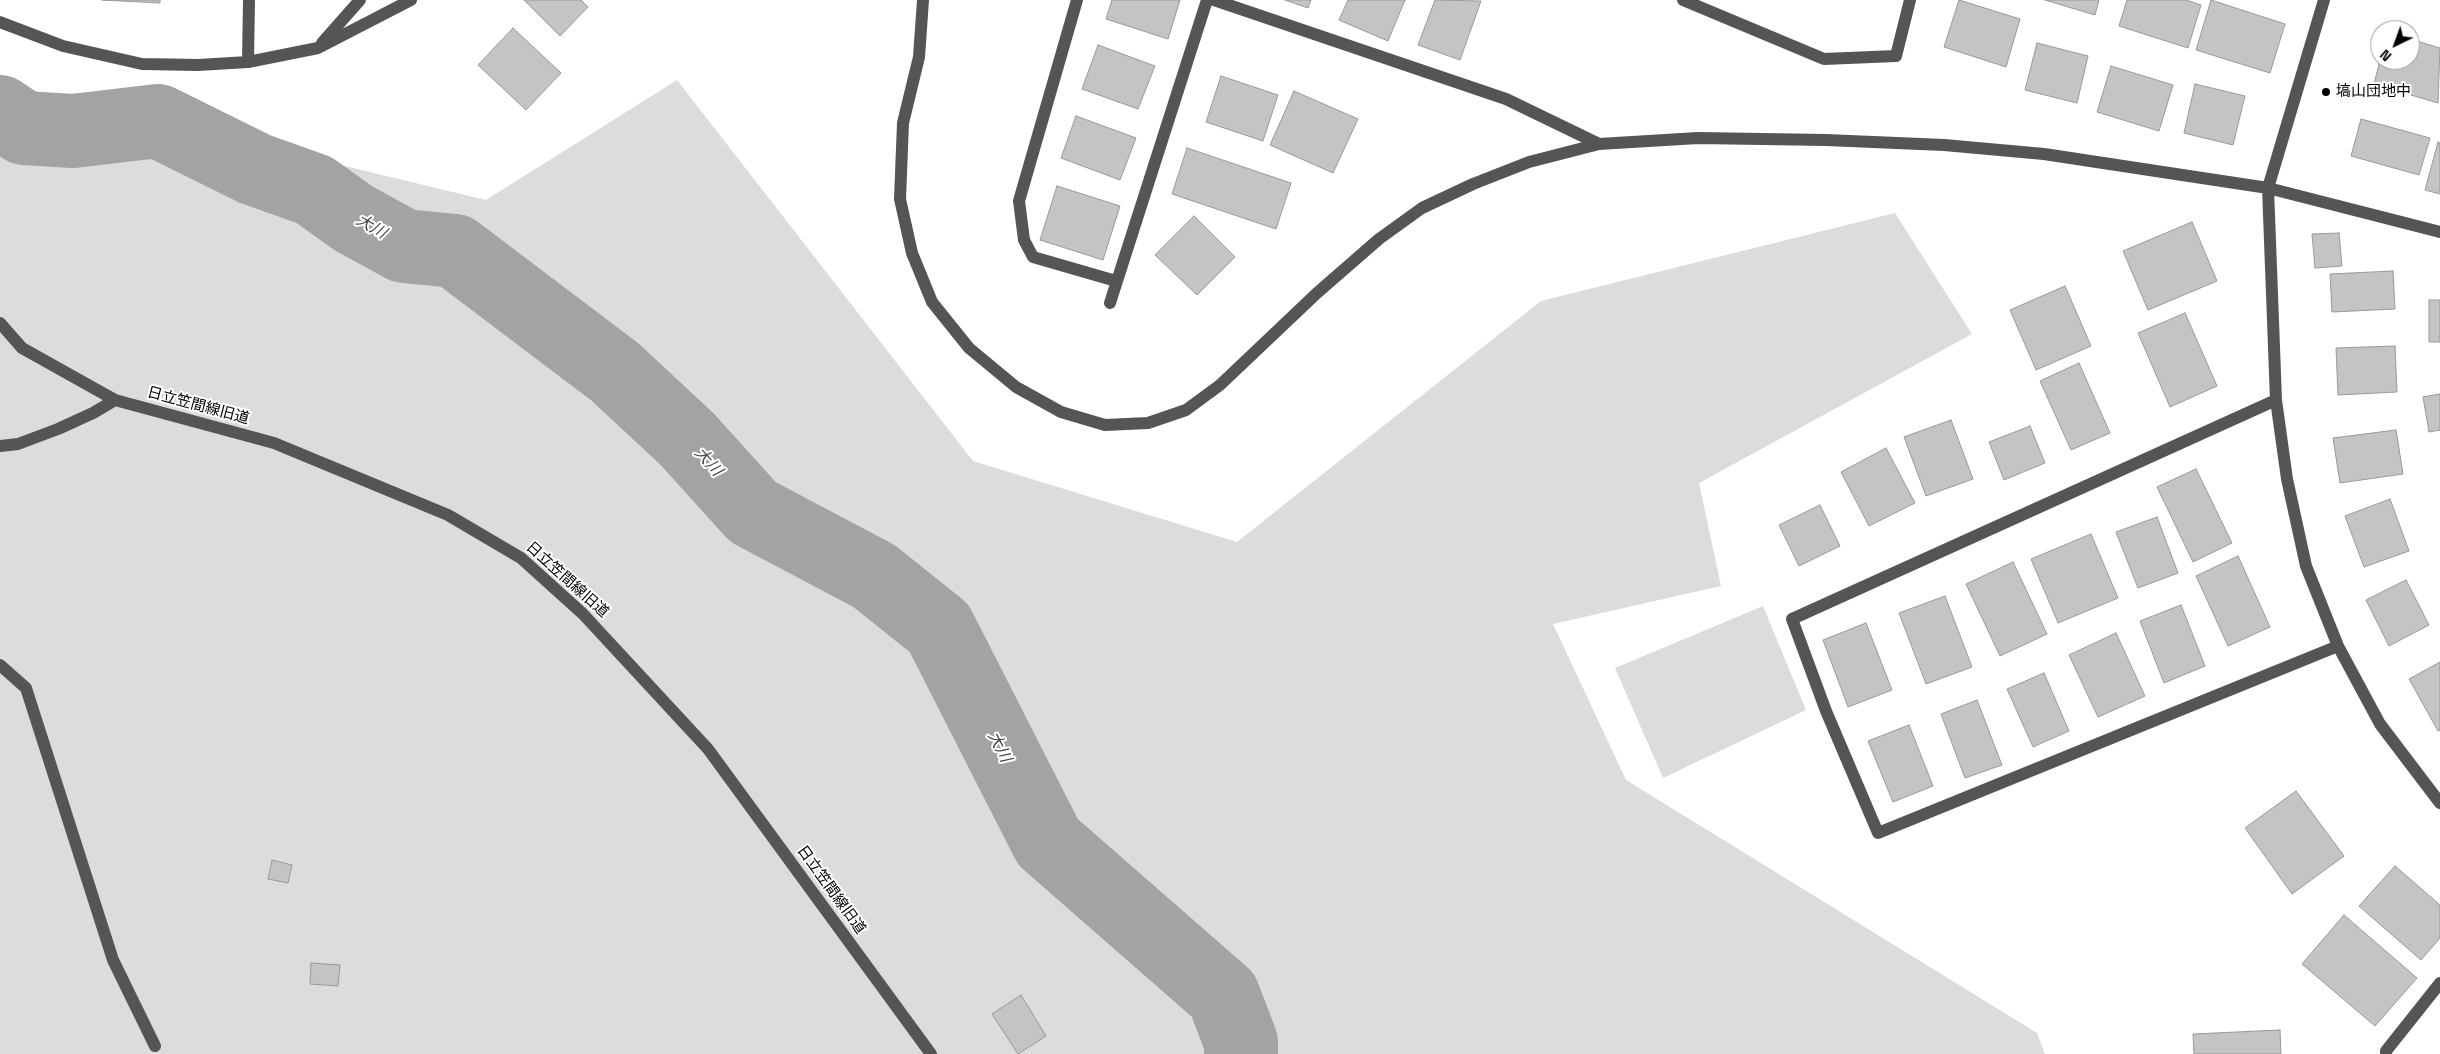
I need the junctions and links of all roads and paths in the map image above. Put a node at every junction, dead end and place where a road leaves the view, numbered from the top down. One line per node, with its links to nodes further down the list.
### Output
1 (249, 0): 13 (street)
2 (360, 0): 12 (street)
3 (411, 0): 12 (street)
4 (923, 0): 14 (street)
5 (1077, 0): 17 (street)
6 (1207, 0): 17 (street)
7 (1214, 0): 14 (street)
8 (1684, 0): 9 (street)
9 (1910, 0)
10 (2324, 0): 15 (street)
11 (0, 22): 13 (street)
12 (318, 48): 13 (street)
13 (248, 62)
14 (1599, 144): 15 (street)
15 (2268, 188): 16 (street); 21 (street)
16 (2440, 232)
17 (1116, 281): 18 (street)
18 (1110, 303)
19 (0, 323): 20 (street, 日立笠間線旧道)
20 (115, 400): 22 (street); 28 (street, 日立笠間線旧道)
21 (2276, 400): 23 (street); 23 (street)
22 (0, 446)
23 (2338, 646): 25 (street)
24 (0, 665): 27 (street)
25 (2440, 804)
26 (2440, 983): 29 (street)
27 (156, 1046)
28 (931, 1054)
29 (2386, 1054)

